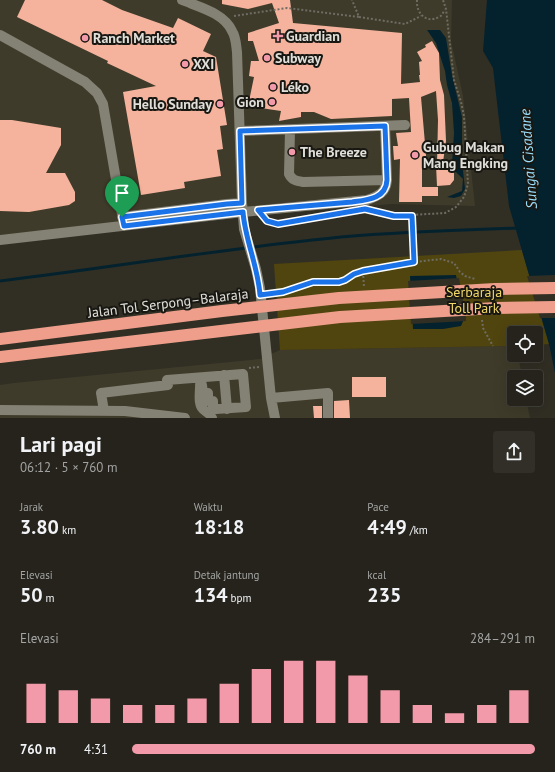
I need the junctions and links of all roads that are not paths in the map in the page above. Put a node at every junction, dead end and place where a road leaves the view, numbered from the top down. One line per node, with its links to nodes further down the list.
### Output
1 (182, 0): 6 (lane)
2 (0, 35): 9 (lane)
3 (405, 125): 4 (lane)
4 (385, 126): 5 (lane); 7 (lane)
5 (290, 130): 6 (lane); 7 (lane)
6 (240, 131): 8 (lane)
7 (387, 180): 8 (lane)
8 (242, 208): 9 (lane); 17 (lane)
9 (123, 221): 10 (lane)
10 (0, 240)
11 (555, 288): 13 (highway, Jalan Tol Serpong–Balaraja)
12 (555, 307): 14 (highway)
13 (0, 339)
14 (0, 357)
15 (224, 375): 16 (lane); 18 (lane); 18 (lane)
16 (200, 381): 18 (lane); 20 (lane); 22 (lane)
17 (271, 398): 23 (lane); 24 (lane)
18 (227, 408)
19 (0, 410): 20 (lane)
20 (104, 411): 21 (lane)
21 (185, 418)
22 (212, 418)
23 (276, 418)
24 (328, 418)

